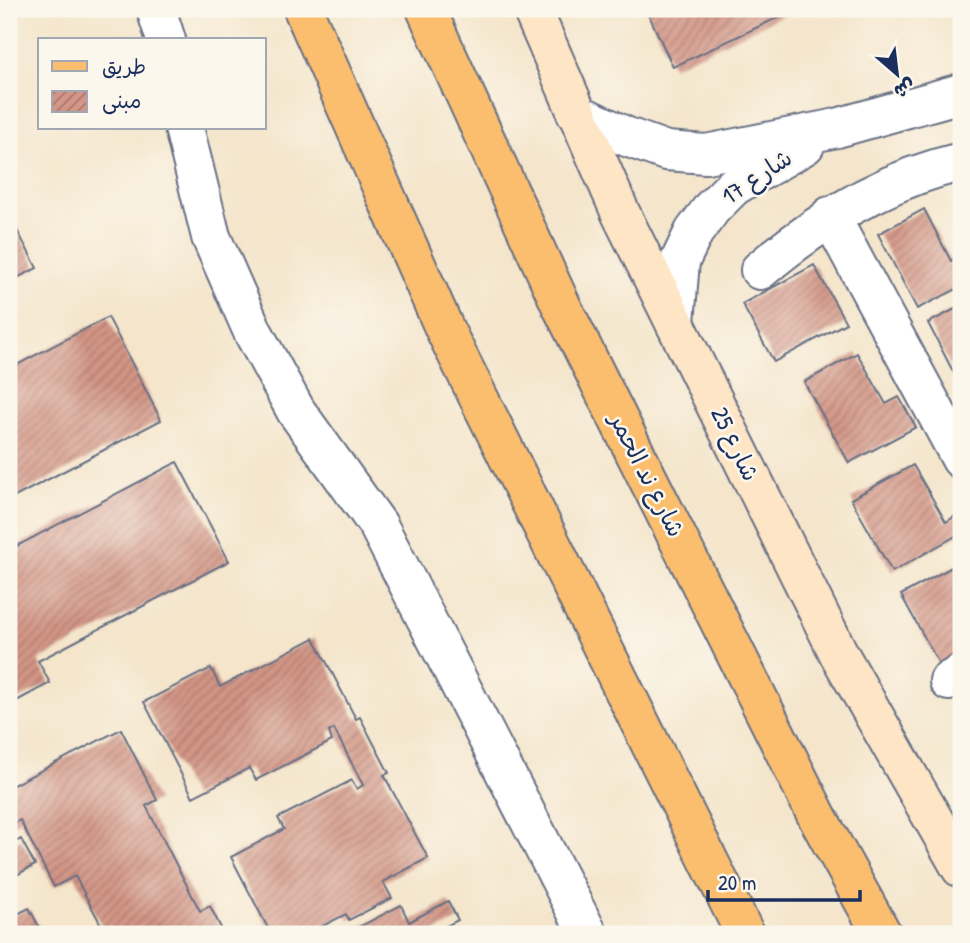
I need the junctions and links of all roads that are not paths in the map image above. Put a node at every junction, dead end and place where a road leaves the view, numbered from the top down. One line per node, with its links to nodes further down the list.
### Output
1 (156, 9): 5 (street)
2 (303, 9): 17 (main road)
3 (426, 9): 18 (main road, شارع ند الحمر)
4 (532, 9): 7 (street, شارع 25)
5 (165, 38)
6 (961, 93): 8 (street, شارع 17)
7 (576, 113): 8 (street, شارع 17); 13 (street, شارع 25)
8 (837, 128): 13 (street, شارع 17)
9 (184, 130): 16 (street)
10 (957, 172): 11 (street)
11 (830, 216): 12 (street); 14 (street)
12 (760, 270)
13 (675, 322): 15 (street, شارع 25)
14 (957, 440)
15 (961, 868)
16 (588, 934)
17 (745, 934)
18 (882, 934)

